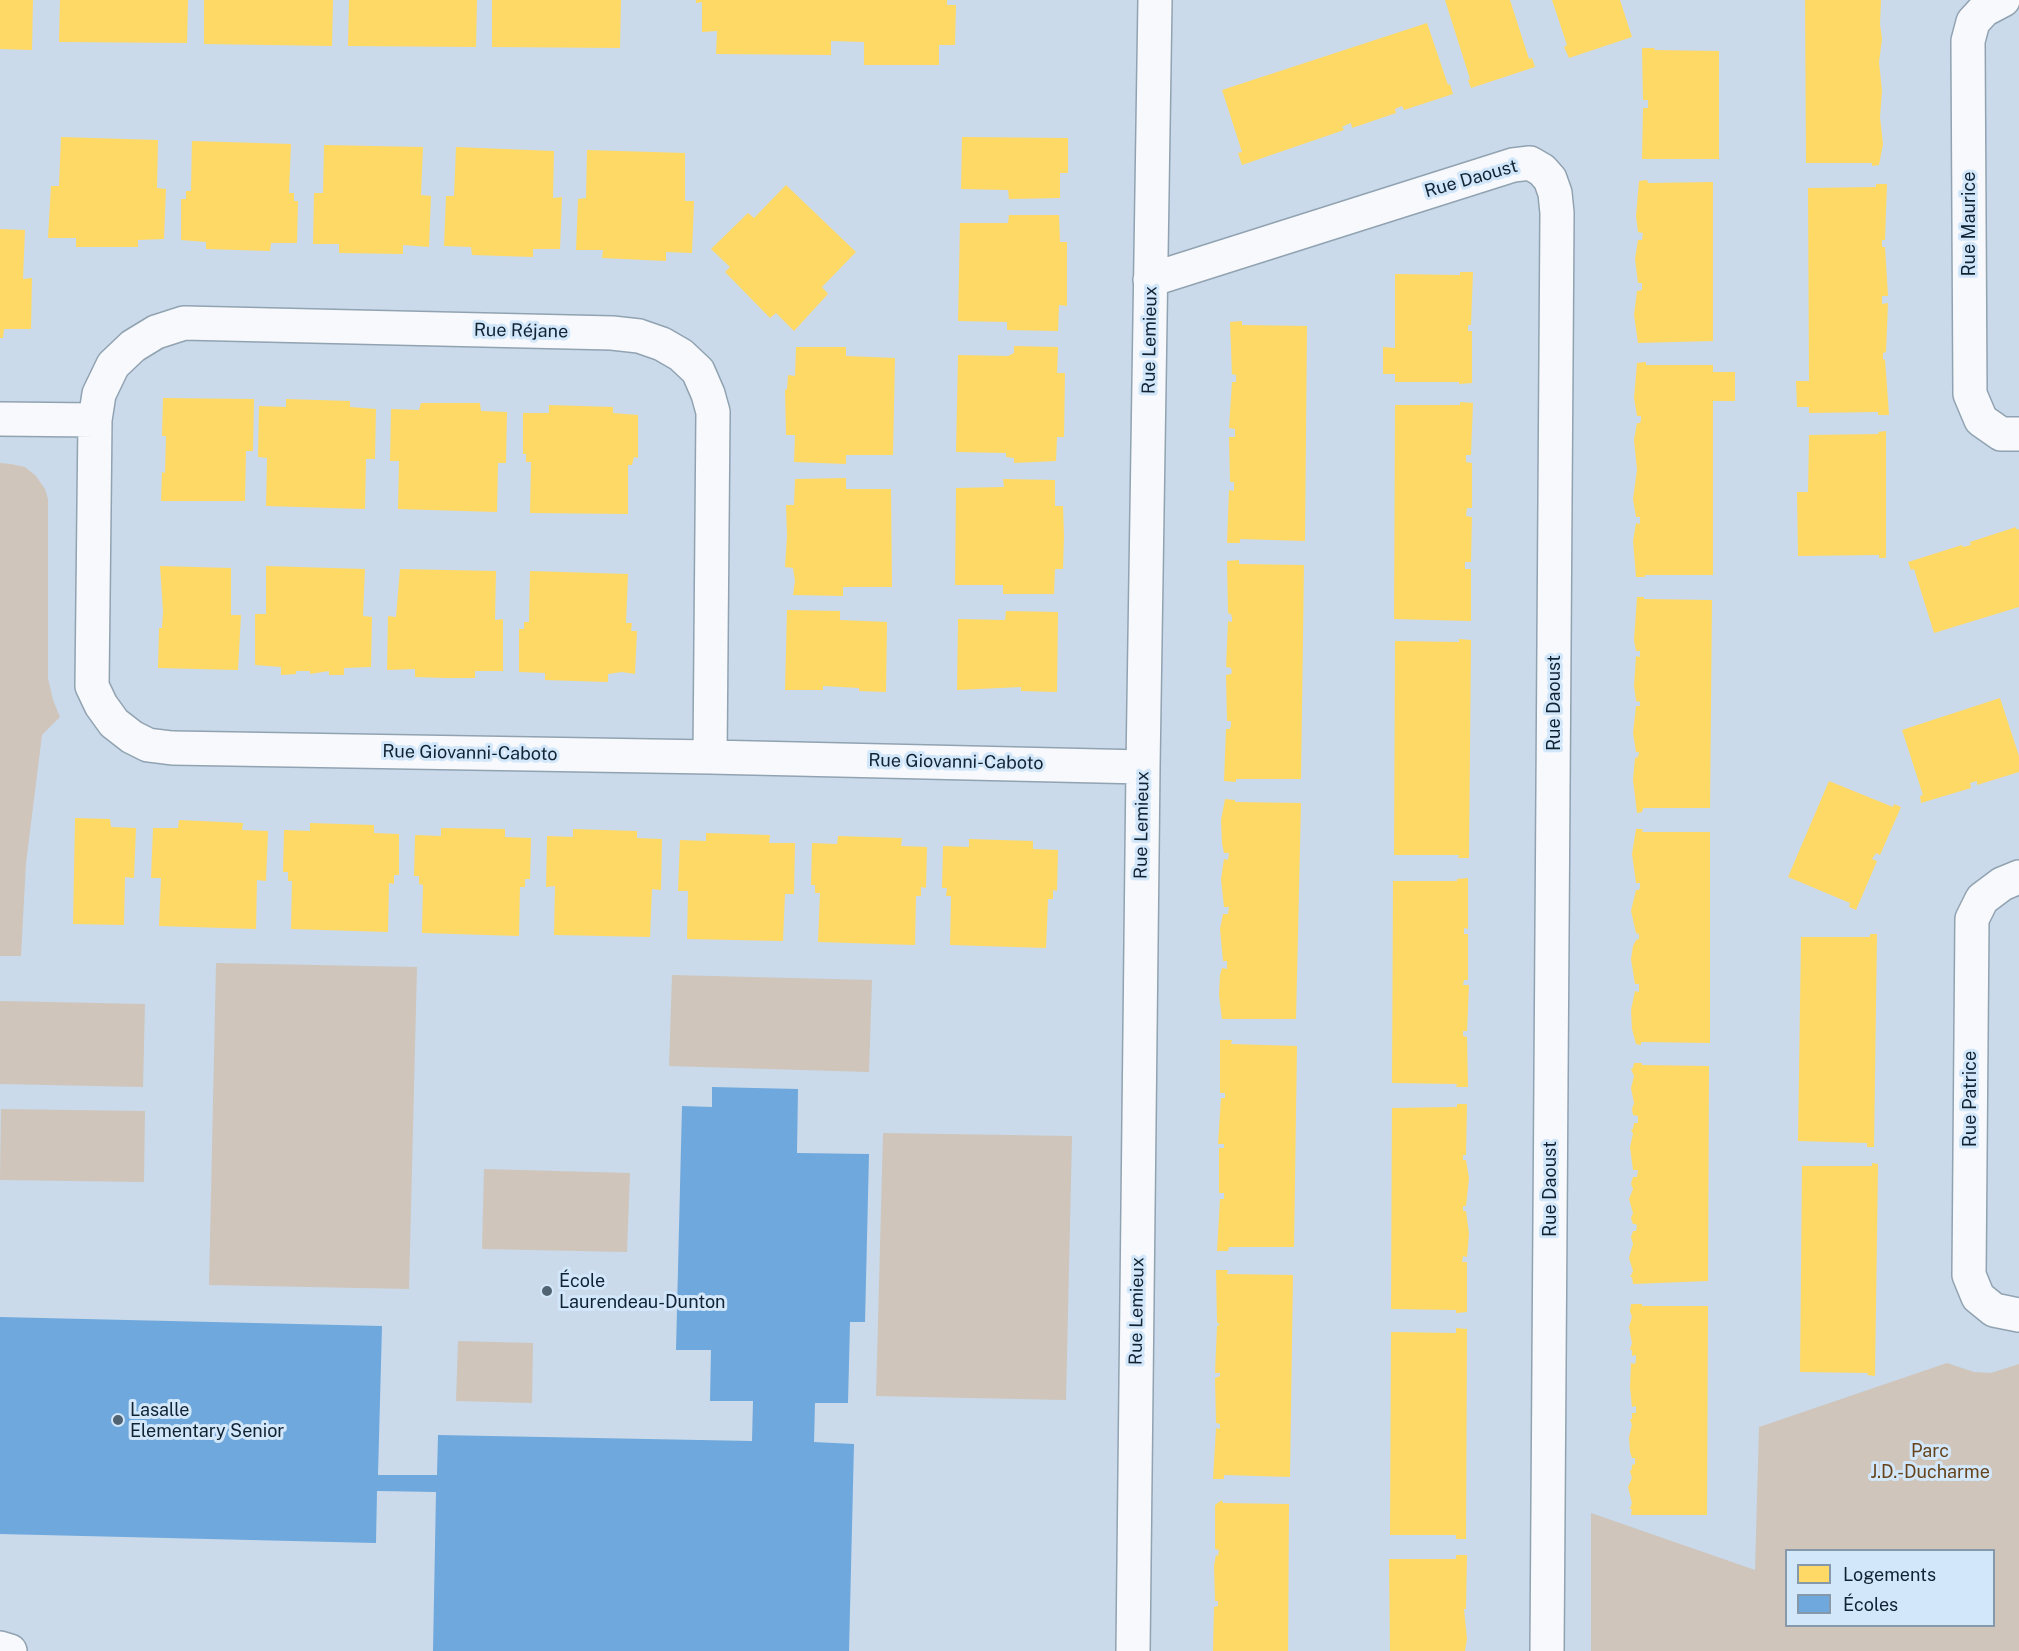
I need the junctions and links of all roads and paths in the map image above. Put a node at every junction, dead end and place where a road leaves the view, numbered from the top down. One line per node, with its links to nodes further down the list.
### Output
1 (1155, 0): 3 (street, Rue Lemieux)
2 (2003, 0): 6 (street, Rue Maurice)
3 (1150, 280): 8 (street, Rue Lemieux); 14 (street, Rue Daoust)
4 (0, 419): 5 (street)
5 (95, 420): 7 (street, Rue Giovanni-Caboto); 7 (street, Rue Réjane)
6 (2019, 434)
7 (710, 757): 8 (street, Rue Giovanni-Caboto)
8 (1143, 767): 13 (street, Rue Lemieux)
9 (2019, 877): 10 (street, Rue Patrice)
10 (2019, 1315)
11 (0, 1648): 12 (street)
12 (10, 1651)
13 (1132, 1651)
14 (1547, 1651)

